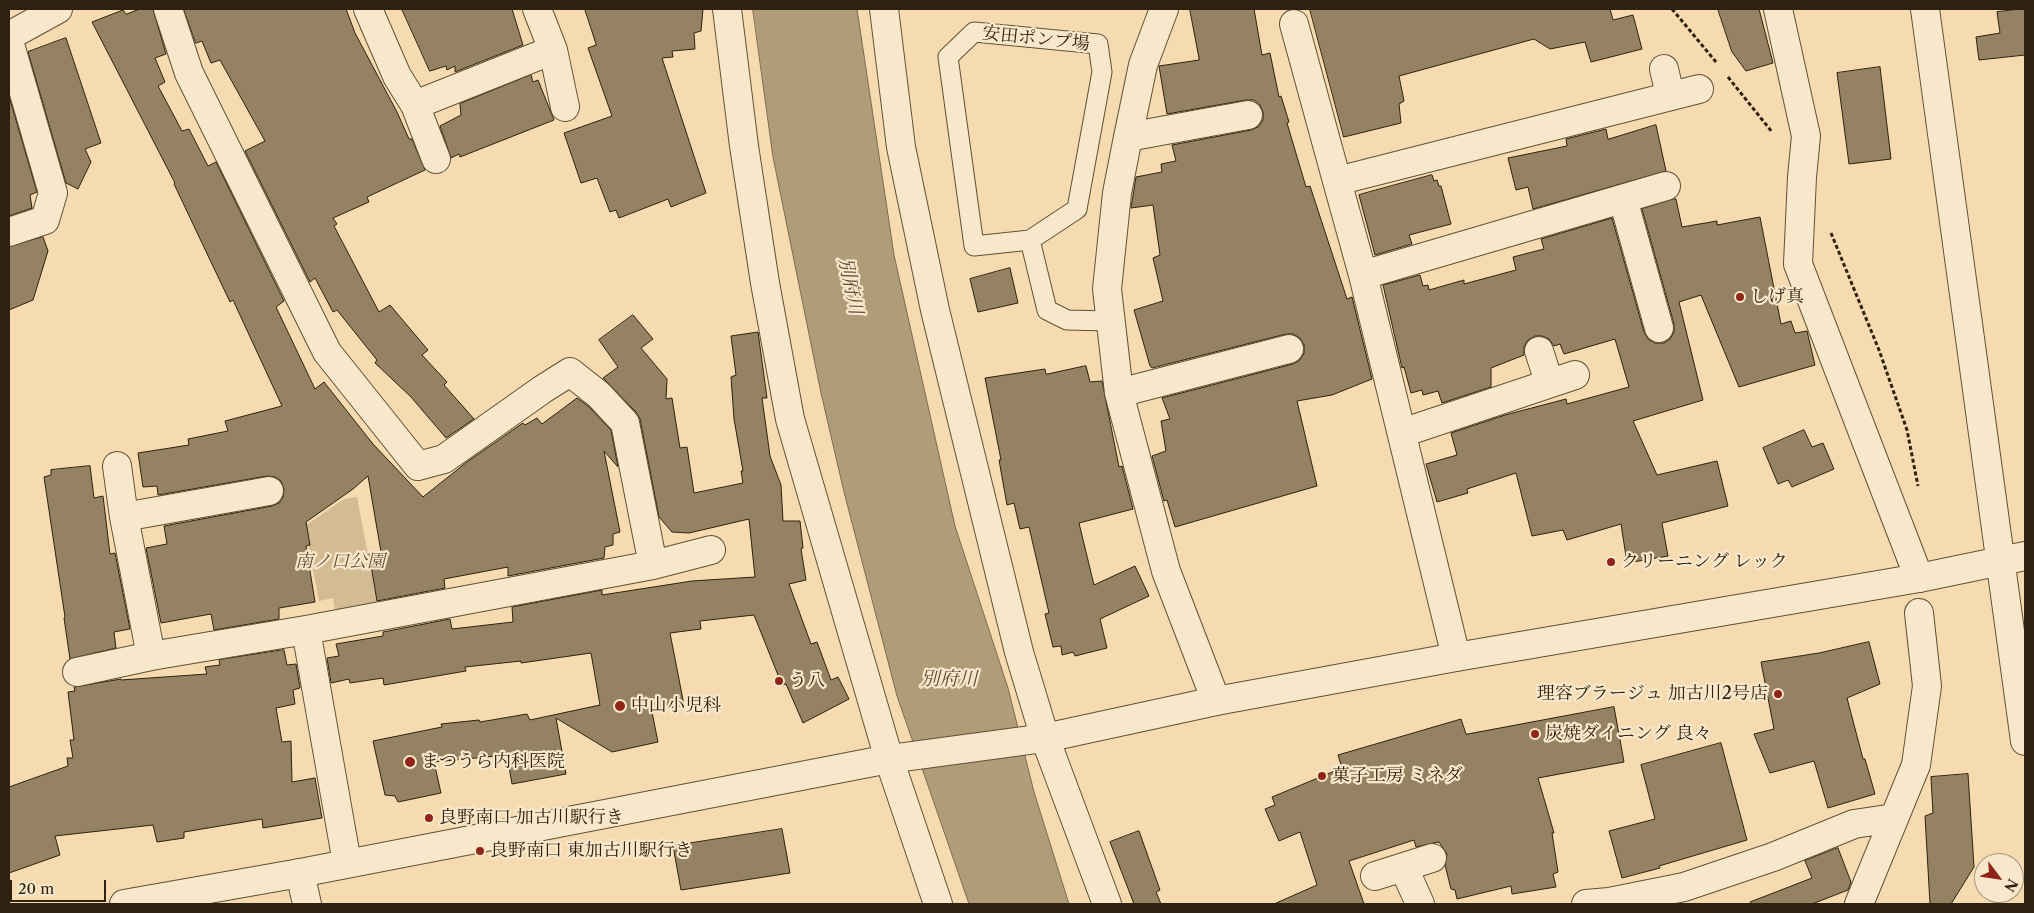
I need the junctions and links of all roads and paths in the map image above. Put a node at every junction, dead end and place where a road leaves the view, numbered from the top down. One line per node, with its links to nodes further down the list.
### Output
1 (58, 9): 11 (street)
2 (168, 9): 39 (street)
3 (368, 9): 15 (street)
4 (537, 9): 13 (street)
5 (727, 9): 49 (street)
6 (884, 9): 47 (street)
7 (1164, 9): 18 (street)
8 (1778, 9): 40 (street)
9 (1925, 9): 38 (street)
10 (1294, 24): 20 (street)
11 (9, 36)
12 (9, 41): 23 (street)
13 (553, 50): 15 (street); 16 (street)
14 (1699, 89): 20 (street)
15 (415, 105): 19 (street)
16 (564, 107)
17 (1248, 115): 18 (street)
18 (1128, 137): 26 (street)
19 (436, 159)
20 (1337, 181): 25 (street)
21 (1666, 186): 22 (street)
22 (1623, 199): 25 (street); 27 (street)
23 (9, 232)
24 (1030, 240): 24 (lane, 安田ポンプ場); 26 (lane)
25 (1363, 274): 33 (street)
26 (1110, 321): 32 (street)
27 (1658, 328)
28 (1289, 349): 32 (street)
29 (1540, 351): 31 (street)
30 (1575, 375): 31 (street)
31 (1549, 382): 33 (street)
32 (1119, 394): 46 (street)
33 (1402, 433): 44 (street)
34 (117, 466): 36 (street)
35 (270, 491): 36 (street)
36 (124, 517): 43 (street)
37 (711, 550): 39 (street)
38 (2014, 558): 40 (street); 48 (street)
39 (653, 565): 42 (street)
40 (1919, 578): 44 (street)
41 (1919, 613): 50 (street)
42 (306, 630): 43 (street); 52 (street)
43 (151, 656): 45 (street)
44 (1456, 657): 46 (street)
45 (77, 672)
46 (1216, 701): 47 (street)
47 (1045, 738): 49 (street); 59 (street)
48 (2025, 740)
49 (889, 759): 52 (street); 58 (street)
50 (1894, 818): 61 (street); 62 (street)
51 (1432, 858): 53 (street)
52 (347, 863): 54 (street)
53 (1404, 868): 55 (street); 60 (street)
54 (300, 873): 56 (street); 57 (street)
55 (1375, 876)
56 (124, 904)
57 (307, 904)
58 (938, 904)
59 (1107, 904)
60 (1420, 904)
61 (1586, 904)
62 (1859, 904)

